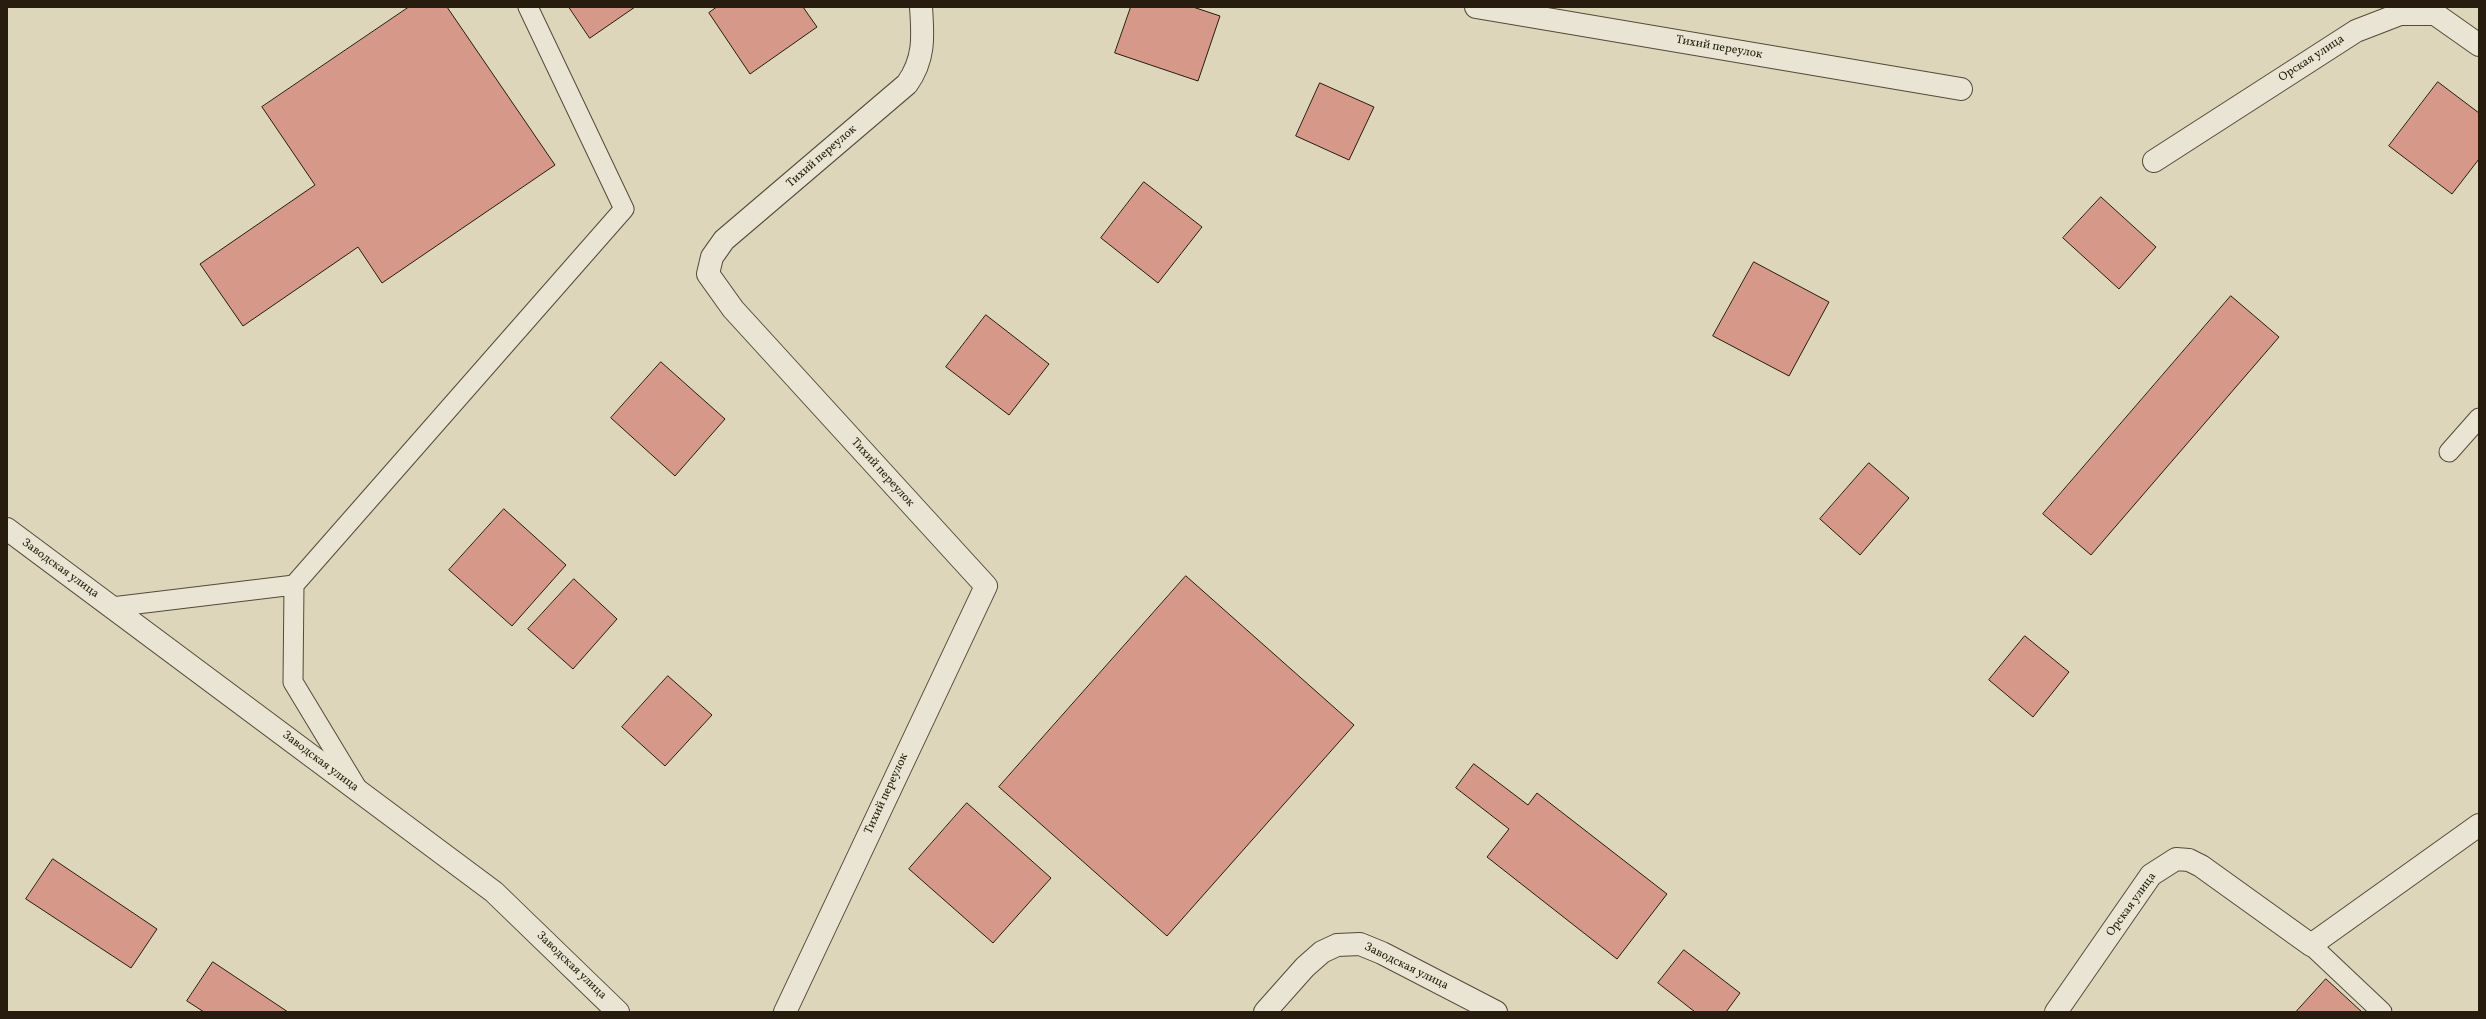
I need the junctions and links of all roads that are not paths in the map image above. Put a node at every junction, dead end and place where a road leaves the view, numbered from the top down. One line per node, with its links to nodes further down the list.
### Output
1 (528, 7): 10 (lane)
2 (921, 7): 16 (street, Тихий переулок)
3 (1476, 7): 5 (street, Тихий переулок)
4 (2479, 44): 6 (street, Орская улица)
5 (1961, 89)
6 (2154, 161)
7 (2479, 418): 8 (lane)
8 (2449, 452)
9 (7, 529): 11 (street, Заводская улица)
10 (294, 585): 11 (lane); 12 (lane)
11 (112, 607): 12 (street, Заводская улица)
12 (359, 791): 15 (street, Заводская улица)
13 (2479, 825): 14 (street)
14 (2312, 945): 19 (street, Орская улица); 20 (lane, Орская улица)
15 (618, 1012)
16 (785, 1012)
17 (1265, 1012): 18 (street, Заводская улица)
18 (1496, 1012)
19 (2056, 1012)
20 (2382, 1012)

